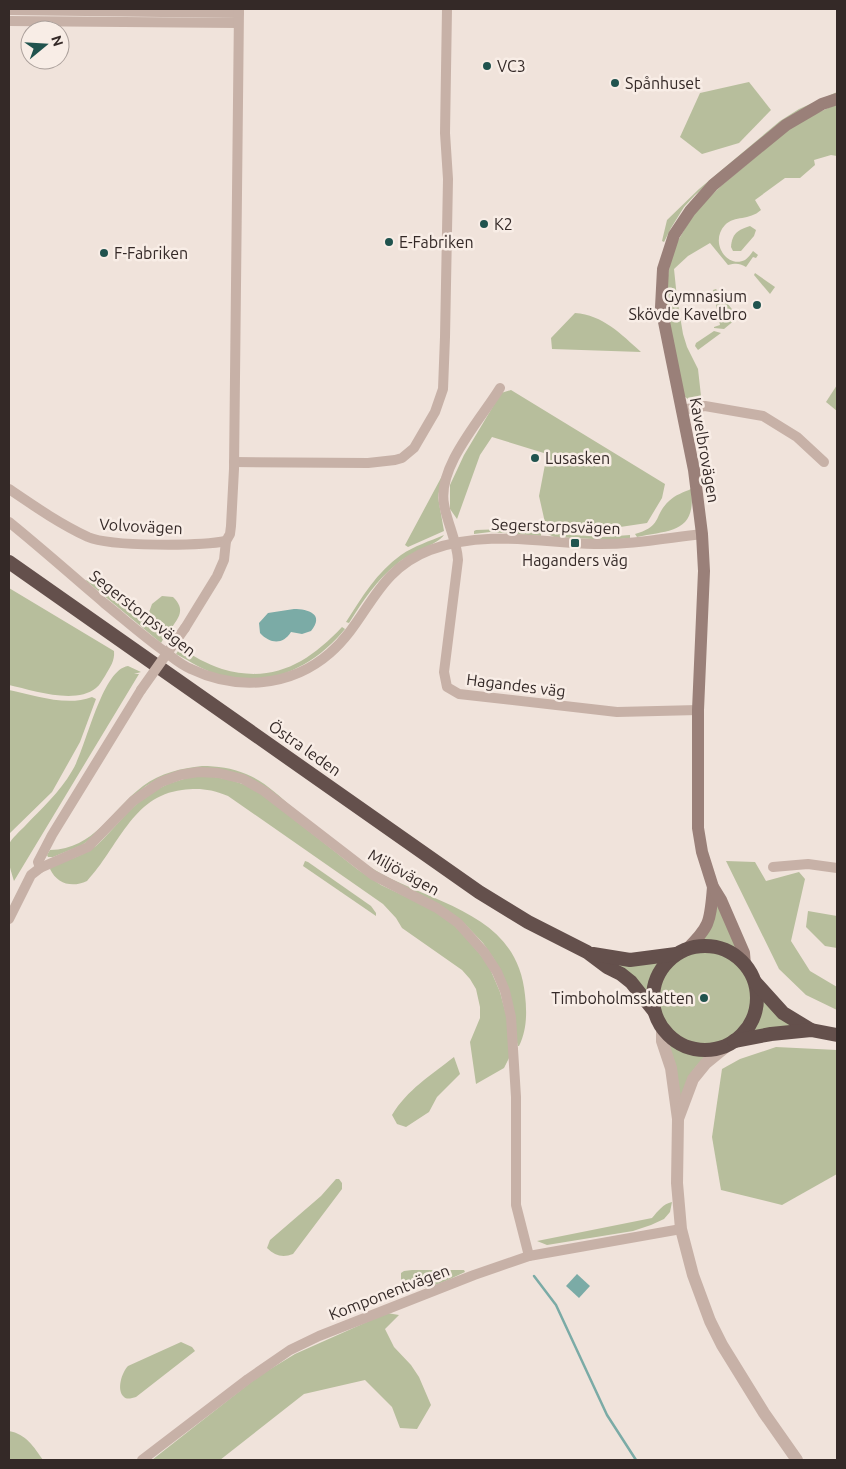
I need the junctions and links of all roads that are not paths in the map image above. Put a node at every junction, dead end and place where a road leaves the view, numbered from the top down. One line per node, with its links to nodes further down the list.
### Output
1 (447, 9): 8 (street)
2 (9, 10): 3 (street)
3 (239, 15): 4 (street); 8 (street)
4 (9, 21)
5 (837, 99): 7 (main road, Kavelbrovägen)
6 (500, 388): 14 (street)
7 (681, 410): 9 (street); 12 (main road, Kavelbrovägen)
8 (234, 462): 13 (street)
9 (824, 462)
10 (9, 489): 13 (street, Volvovägen)
11 (9, 522): 14 (street, Segerstorpsvägen)
12 (702, 534): 14 (street, Segerstorpsvägen); 16 (main road, Kavelbrovägen)
13 (226, 540): 18 (street, bridge)
14 (455, 543): 16 (street, Hagandes väg)
15 (9, 562): 22 (highway, Östra leden)
16 (698, 710): 20 (main road, Kavelbrovägen)
17 (773, 867): 19 (street)
18 (40, 868): 21 (street); 33 (street, Miljövägen)
19 (837, 868)
20 (713, 887): 23 (main road, Kavelbrovägen); 24 (main road, Kavelbrovägen)
21 (9, 919)
22 (587, 952): 23 (highway, Östra leden); 26 (highway, Östra leden)
23 (681, 952): 24 (highway); 26 (highway)
24 (745, 966): 25 (highway)
25 (754, 981): 28 (highway); 30 (highway)
26 (654, 1011): 27 (highway)
27 (662, 1028): 30 (highway); 31 (street)
28 (811, 1030): 29 (highway); 30 (highway)
29 (837, 1035)
30 (731, 1043): 31 (street)
31 (678, 1119): 32 (street)
32 (680, 1230): 33 (street, Komponentvägen); 35 (street)
33 (528, 1256): 34 (street, Komponentvägen)
34 (142, 1460)
35 (797, 1460)

